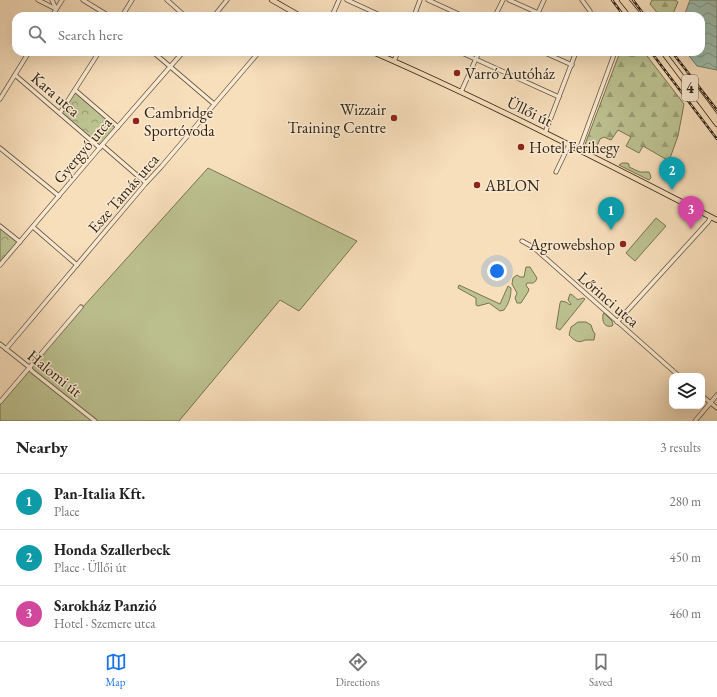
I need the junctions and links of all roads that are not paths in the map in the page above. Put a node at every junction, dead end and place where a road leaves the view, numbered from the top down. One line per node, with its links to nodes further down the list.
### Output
1 (38, 0): 19 (street)
2 (52, 0): 19 (street)
3 (62, 0): 19 (street)
4 (83, 0): 21 (street)
5 (132, 0): 22 (street)
6 (167, 0): 23 (street)
7 (227, 0): 24 (street)
8 (272, 0): 25 (main road)
9 (339, 0): 26 (street)
10 (347, 0): 27 (street)
11 (420, 0): 28 (street)
12 (428, 0): 29 (street)
13 (503, 0): 30 (street)
14 (509, 0): 31 (street)
15 (544, 0): 32 (street)
16 (582, 0): 33 (street)
17 (622, 0): 34 (main road)
18 (626, 0): 35 (main road)
19 (56, 9): 20 (street)
20 (54, 12)
21 (102, 12)
22 (124, 12)
23 (180, 12)
24 (217, 12)
25 (289, 12)
26 (334, 12)
27 (373, 12)
28 (416, 12)
29 (454, 12)
30 (497, 12)
31 (536, 12)
32 (538, 12)
33 (590, 12)
34 (632, 12)
35 (636, 12)
36 (27, 56): 54 (street)
37 (96, 56): 55 (street)
38 (158, 56): 53 (street)
39 (180, 56): 53 (street, Gyergyó utca)
40 (255, 56): 59 (street, Esze Tamás utca)
41 (382, 56): 51 (main road, Üllői út)
42 (396, 56): 51 (street)
43 (469, 56): 50 (street)
44 (477, 56): 50 (street)
45 (552, 56): 52 (street)
46 (575, 56): 52 (street)
47 (614, 56): 68 (street)
48 (666, 56): 62 (main road, 4)
49 (670, 56): 61 (main road, 4)
50 (476, 59): 56 (street); 57 (street)
51 (394, 61): 56 (main road, Üllői út)
52 (572, 65): 57 (street)
53 (170, 67): 59 (street); 63 (street, Gyergyó utca)
54 (15, 75): 58 (street); 60 (street, Kara utca)
55 (75, 90): 60 (street); 63 (street)
56 (461, 92): 64 (main road, Üllői út)
57 (559, 97): 64 (street)
58 (0, 99)
59 (214, 104): 70 (street, Esze Tamás utca)
60 (60, 114): 66 (street, Kara utca)
61 (717, 118)
62 (717, 124)
63 (118, 127): 66 (street, Gyergyó utca)
64 (545, 133): 65 (main road, Üllői út)
65 (569, 145): 68 (main road, Üllői út); 69 (street)
66 (101, 147): 70 (street, Kara utca); 71 (street, Gyergyó utca)
67 (0, 148): 71 (street)
68 (579, 150): 72 (main road, Üllői út)
69 (556, 172)
70 (146, 183): 79 (street, Esze Tamás utca)
71 (59, 196): 75 (street, Gyergyó utca)
72 (711, 217): 73 (main road, Üllői út); 81 (street)
73 (717, 220)
74 (0, 226): 77 (street)
75 (33, 227): 77 (street, Gyergyó utca); 79 (street)
76 (522, 241): 81 (street, Lőrinci utca)
77 (20, 242): 78 (street, Gyergyó utca)
78 (0, 265)
79 (77, 265): 83 (street, Esze Tamás utca)
80 (81, 307): 84 (street)
81 (617, 322): 85 (street, Lőrinci utca)
82 (0, 344): 83 (street, Halomi út)
83 (6, 349): 84 (street, Halomi út)
84 (30, 367): 88 (street); 91 (street, Halomi út)
85 (676, 373)
86 (717, 395): 89 (street)
87 (705, 398): 89 (street)
88 (0, 402)
89 (711, 402): 90 (street); 92 (street)
90 (717, 408)
91 (95, 421)
92 (695, 421)

